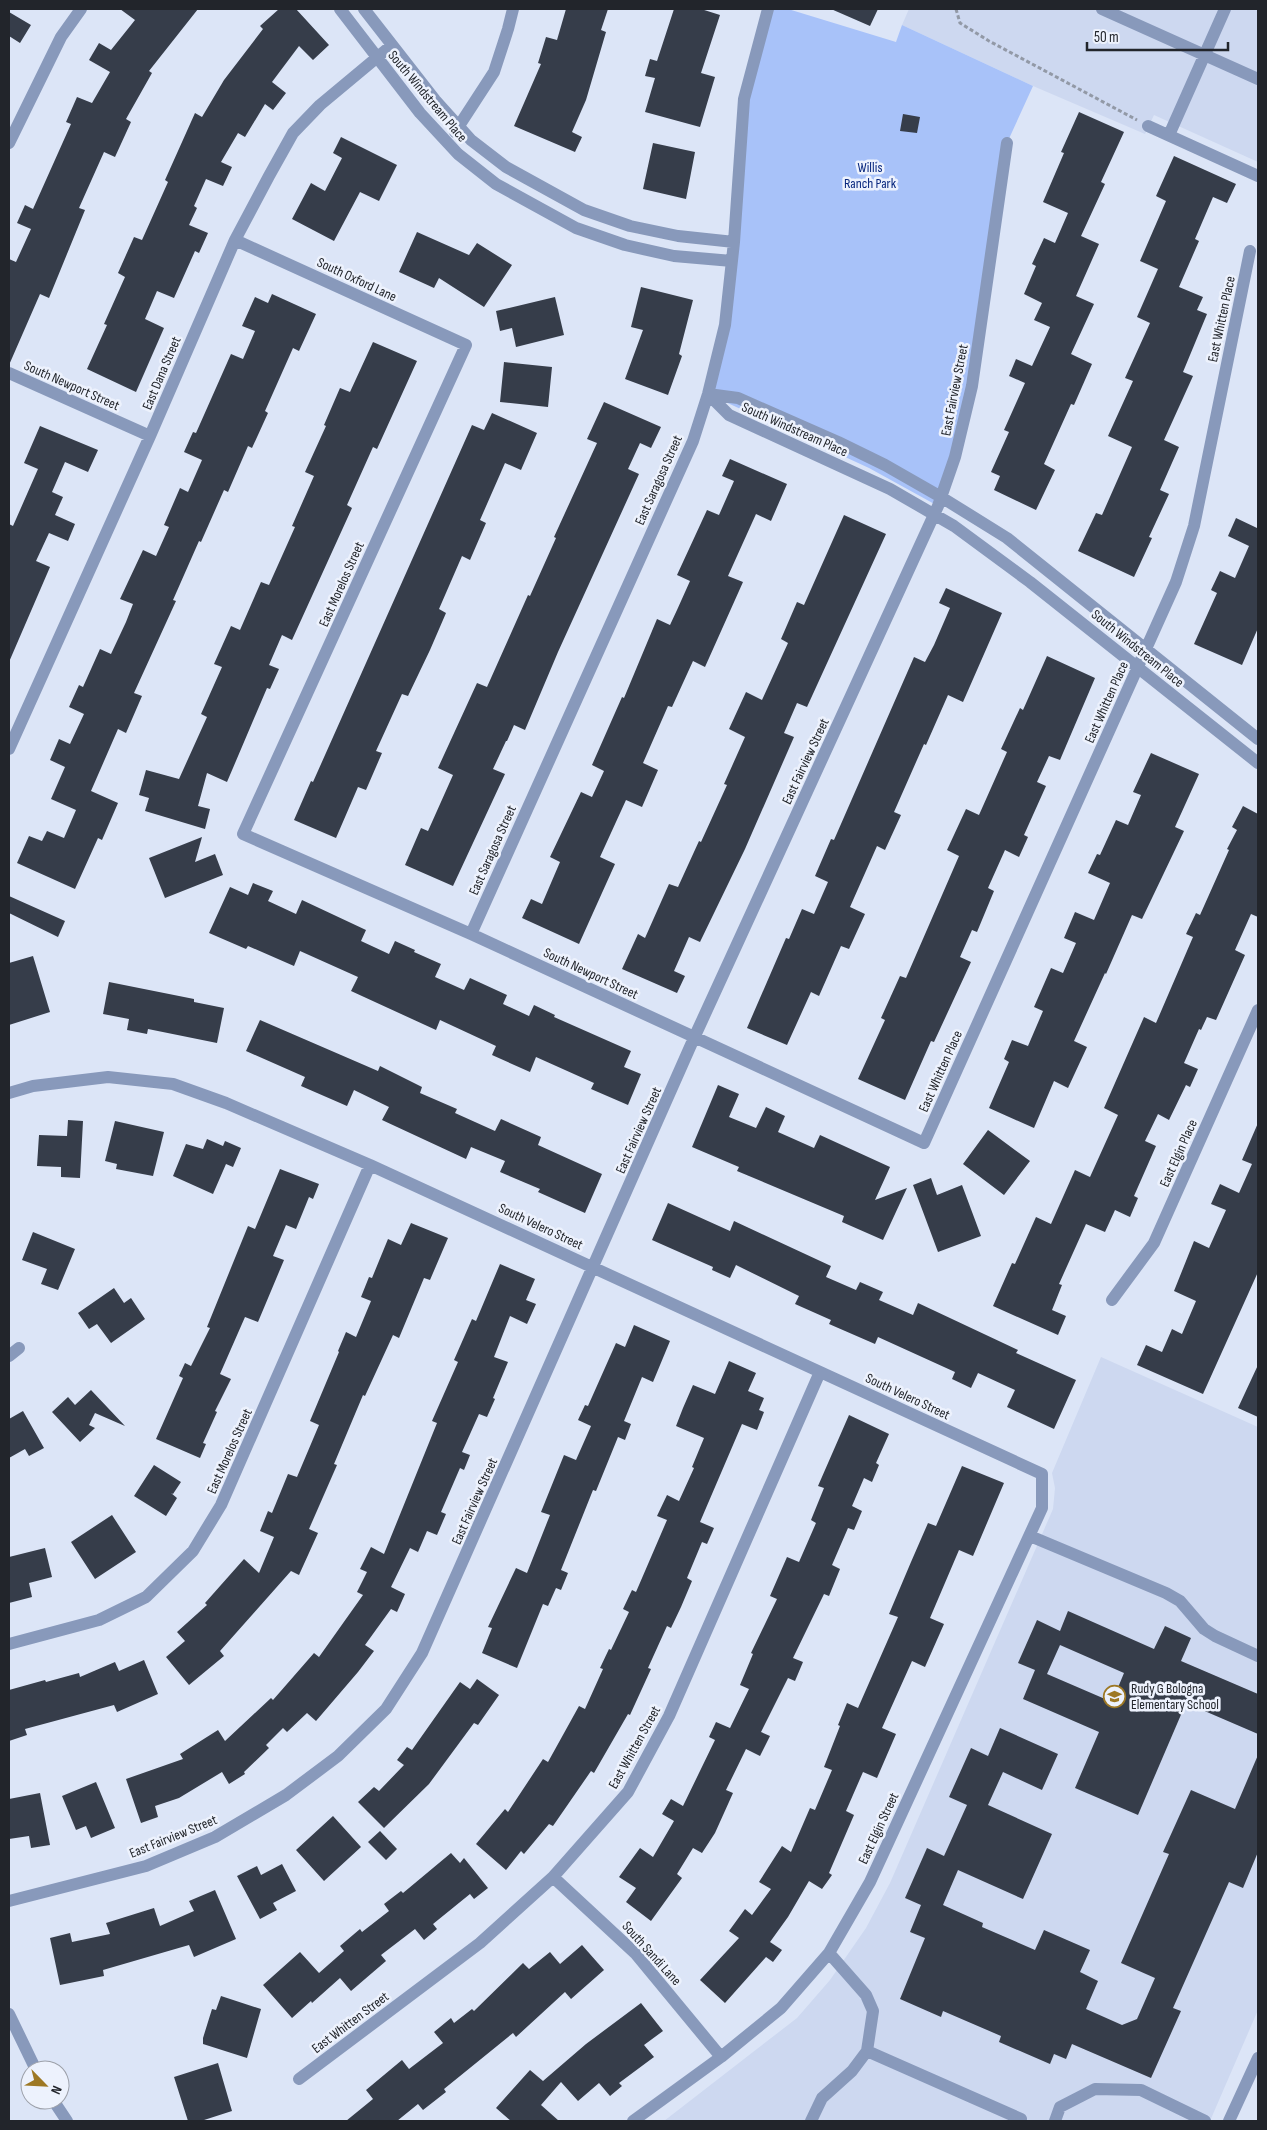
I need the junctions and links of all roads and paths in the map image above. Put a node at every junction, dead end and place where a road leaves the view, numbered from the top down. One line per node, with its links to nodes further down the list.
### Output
1 (81, 9): 16 (street)
2 (340, 9): 11 (street, South Windstream Place)
3 (364, 9): 9 (street, South Windstream Place)
4 (513, 9): 14 (street)
5 (768, 9): 21 (street, East Saragosa Street)
6 (956, 9): 13 (path)
7 (1102, 9): 10 (street)
8 (1225, 9): 10 (street)
9 (392, 45): 11 (street, East Dana Street); 14 (street, South Windstream Place)
10 (1206, 54): 12 (street); 15 (street)
11 (376, 57): 17 (street, South Windstream Place); 20 (street, East Dana Street)
12 (1258, 79)
13 (1148, 126): 15 (street)
14 (459, 127): 17 (street); 21 (street, South Windstream Place)
15 (1169, 135): 19 (street)
16 (9, 143)
17 (447, 143): 23 (street, South Windstream Place)
18 (1007, 143): 28 (street, East Fairview Street)
19 (1258, 176)
20 (235, 240): 24 (street, South Oxford Lane); 27 (street, East Dana Street)
21 (734, 242): 23 (street, East Saragosa Street)
22 (1250, 251): 30 (street, East Whitten Place)
23 (732, 261): 26 (street, East Saragosa Street)
24 (466, 345): 35 (street, East Morelos Street)
25 (9, 373): 27 (street, South Newport Street)
26 (708, 394): 28 (street, South Windstream Place); 29 (street, South Windstream Place); 36 (street, East Saragosa Street)
27 (150, 436): 33 (street, East Dana Street)
28 (941, 496): 29 (street, East Fairview Street); 30 (street, South Windstream Place)
29 (935, 514): 31 (street, South Windstream Place); 38 (street, East Fairview Street)
30 (1146, 650): 31 (street, East Whitten Place); 32 (street, South Windstream Place)
31 (1138, 668): 34 (street, South Windstream Place); 40 (street, East Whitten Place)
32 (1258, 739)
33 (9, 750)
34 (1258, 763)
35 (243, 834): 36 (street, South Newport Street)
36 (471, 934): 38 (street, South Newport Street)
37 (1258, 1010): 43 (street, East Elgin Place)
38 (694, 1038): 40 (street, South Newport Street); 42 (street, East Fairview Street)
39 (9, 1093): 41 (street, South Velero Street)
40 (924, 1143)
41 (370, 1165): 42 (street, South Velero Street); 49 (street, East Morelos Street)
42 (594, 1267): 46 (street, South Velero Street); 52 (street, East Fairview Street)
43 (1112, 1300)
44 (19, 1348): 45 (street)
45 (9, 1356)
46 (820, 1372): 47 (street, South Velero Street); 51 (street, East Whitten Street)
47 (1042, 1474): 48 (street, East Elgin Street)
48 (1030, 1536): 50 (street); 53 (street, East Elgin Street)
49 (9, 1644)
50 (1258, 1656)
51 (553, 1877): 56 (street, South Sandi Lane); 59 (street, East Whitten Street)
52 (9, 1901)
53 (829, 1953): 55 (street); 56 (street, East Elgin Street)
54 (9, 2014): 58 (street)
55 (867, 2051): 61 (street); 64 (street)
56 (721, 2057): 63 (street, East Elgin Street)
57 (1258, 2058): 67 (street)
58 (31, 2060)
59 (299, 2079)
60 (60, 2110): 62 (street)
61 (1021, 2119)
62 (68, 2121)
63 (633, 2121)
64 (811, 2121)
65 (1055, 2121): 66 (street)
66 (1205, 2121)
67 (1229, 2121)

